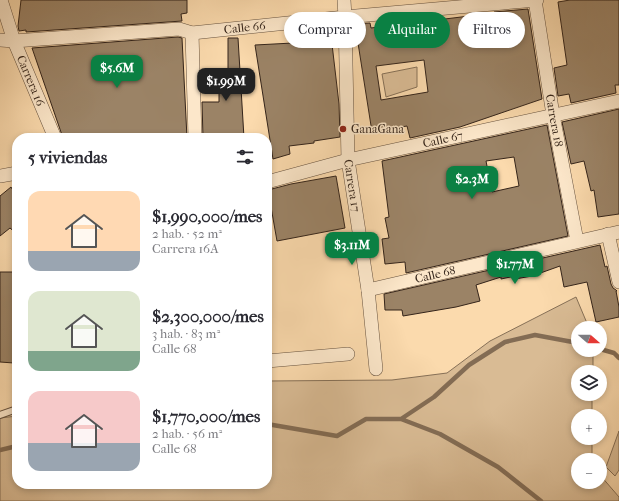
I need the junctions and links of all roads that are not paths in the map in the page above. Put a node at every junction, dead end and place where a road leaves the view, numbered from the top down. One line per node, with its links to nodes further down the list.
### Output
1 (1, 0): 9 (street, Carrera 16)
2 (344, 0): 4 (street, Carrera 17)
3 (535, 0): 5 (street, Calle 66); 12 (street, Carrera 18)
4 (345, 12)
5 (366, 15)
6 (284, 23): 7 (street, Calle 66)
7 (192, 33): 9 (street); 14 (street)
8 (0, 40): 9 (street)
9 (14, 41): 13 (street, Carrera 16)
10 (346, 48): 15 (street, Carrera 17)
11 (619, 101): 12 (street, Calle 67)
12 (554, 115): 15 (street, Calle 67); 20 (street, Carrera 18)
13 (53, 133)
14 (195, 133)
15 (348, 160): 18 (street, Calle 67); 22 (street, Carrera 17)
16 (12, 174): 17 (street)
17 (0, 176)
18 (272, 181)
19 (614, 233): 20 (street, Calle 68); 21 (street)
20 (577, 241): 22 (street, Calle 68)
21 (619, 282)
22 (368, 290): 25 (street, Carrera 17)
23 (348, 354): 24 (street)
24 (272, 361)
25 (376, 369)
26 (12, 411): 27 (lane)
27 (0, 415)

